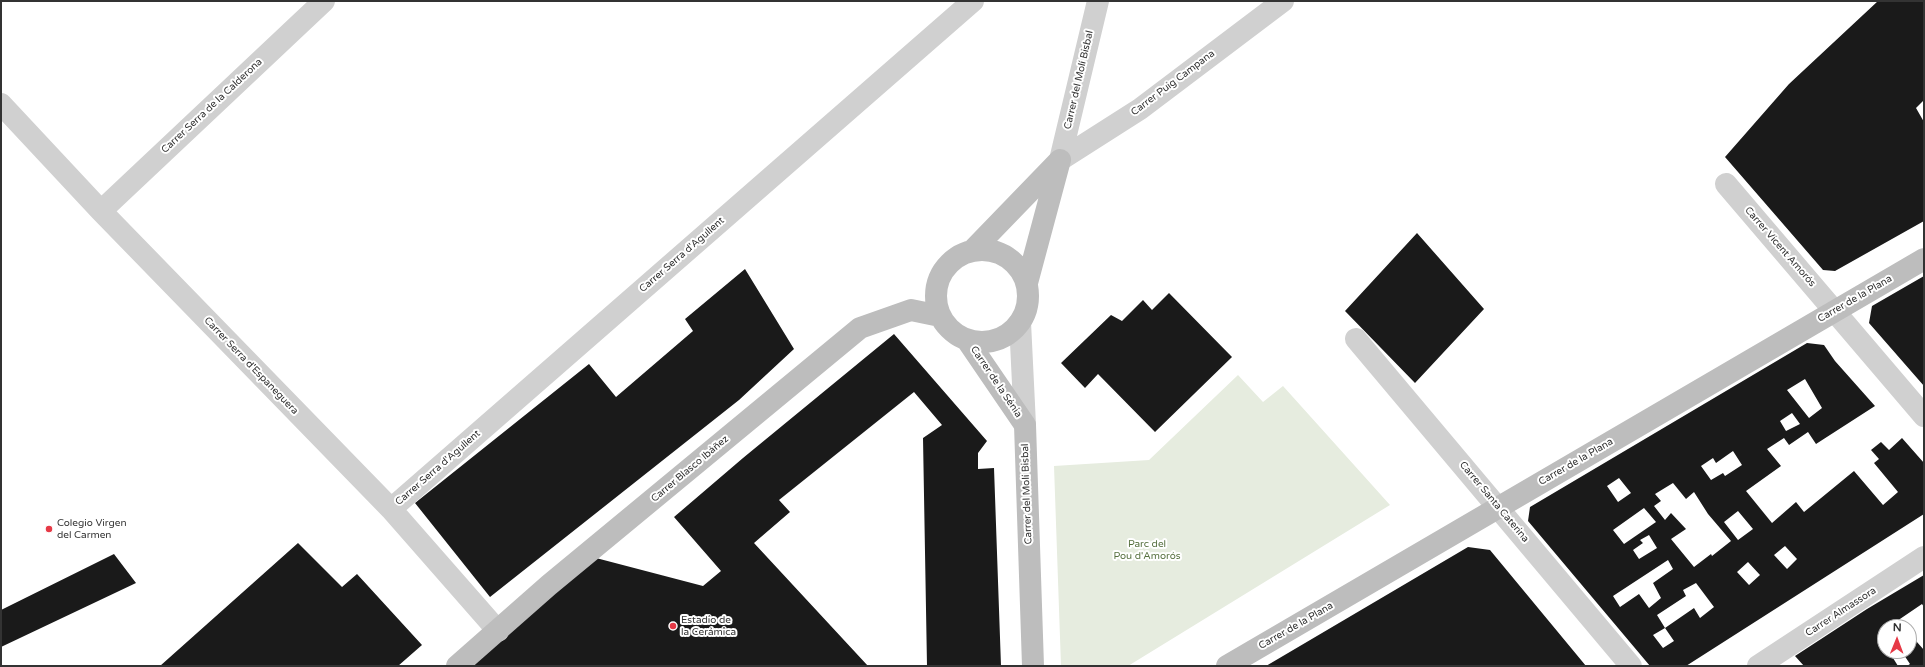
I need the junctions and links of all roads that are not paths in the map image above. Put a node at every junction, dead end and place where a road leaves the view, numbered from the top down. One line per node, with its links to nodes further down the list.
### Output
1 (324, 1): 8 (street, Carrer Serra de la Calderona)
2 (973, 1): 20 (street, Carrer Serra d'Agullent)
3 (1098, 1): 6 (street, Carrer del Molí Bisbal)
4 (1283, 1): 6 (street, Carrer Puig Campana)
5 (1, 104): 8 (street, Carrer Serra d'Espaneguera)
6 (1060, 160): 9 (main road); 11 (main road, Carrer del Molí Bisbal)
7 (1726, 184): 12 (street, Carrer Vicent Amorós)
8 (101, 211): 20 (street, Carrer Serra d'Espaneguera)
9 (972, 252): 11 (main road); 13 (main road)
10 (1924, 259): 12 (main road, Carrer de la Plana)
11 (1027, 284): 14 (main road)
12 (1835, 311): 17 (street, Carrer Vicent Amorós); 19 (main road, Carrer de la Plana)
13 (940, 316): 15 (main road); 22 (main road, Carrer Blasco Ibáñez)
14 (1020, 322): 15 (main road); 18 (street, Carrer del Molí Bisbal)
15 (966, 340): 18 (main road, Carrer de la Sénia)
16 (1356, 340): 19 (street, Carrer Santa Caterina)
17 (1924, 416)
18 (1025, 425): 24 (main road, Carrer del Molí Bisbal)
19 (1498, 508): 25 (main road, Carrer de la Plana); 26 (street, Carrer Santa Caterina)
20 (391, 509): 22 (street, Carrer Serra d'Espaneguera)
21 (1924, 557): 27 (street, Carrer Almassora)
22 (498, 631): 23 (main road, Carrer Blasco Ibáñez)
23 (457, 666)
24 (1033, 666)
25 (1228, 666)
26 (1631, 666)
27 (1758, 666)

